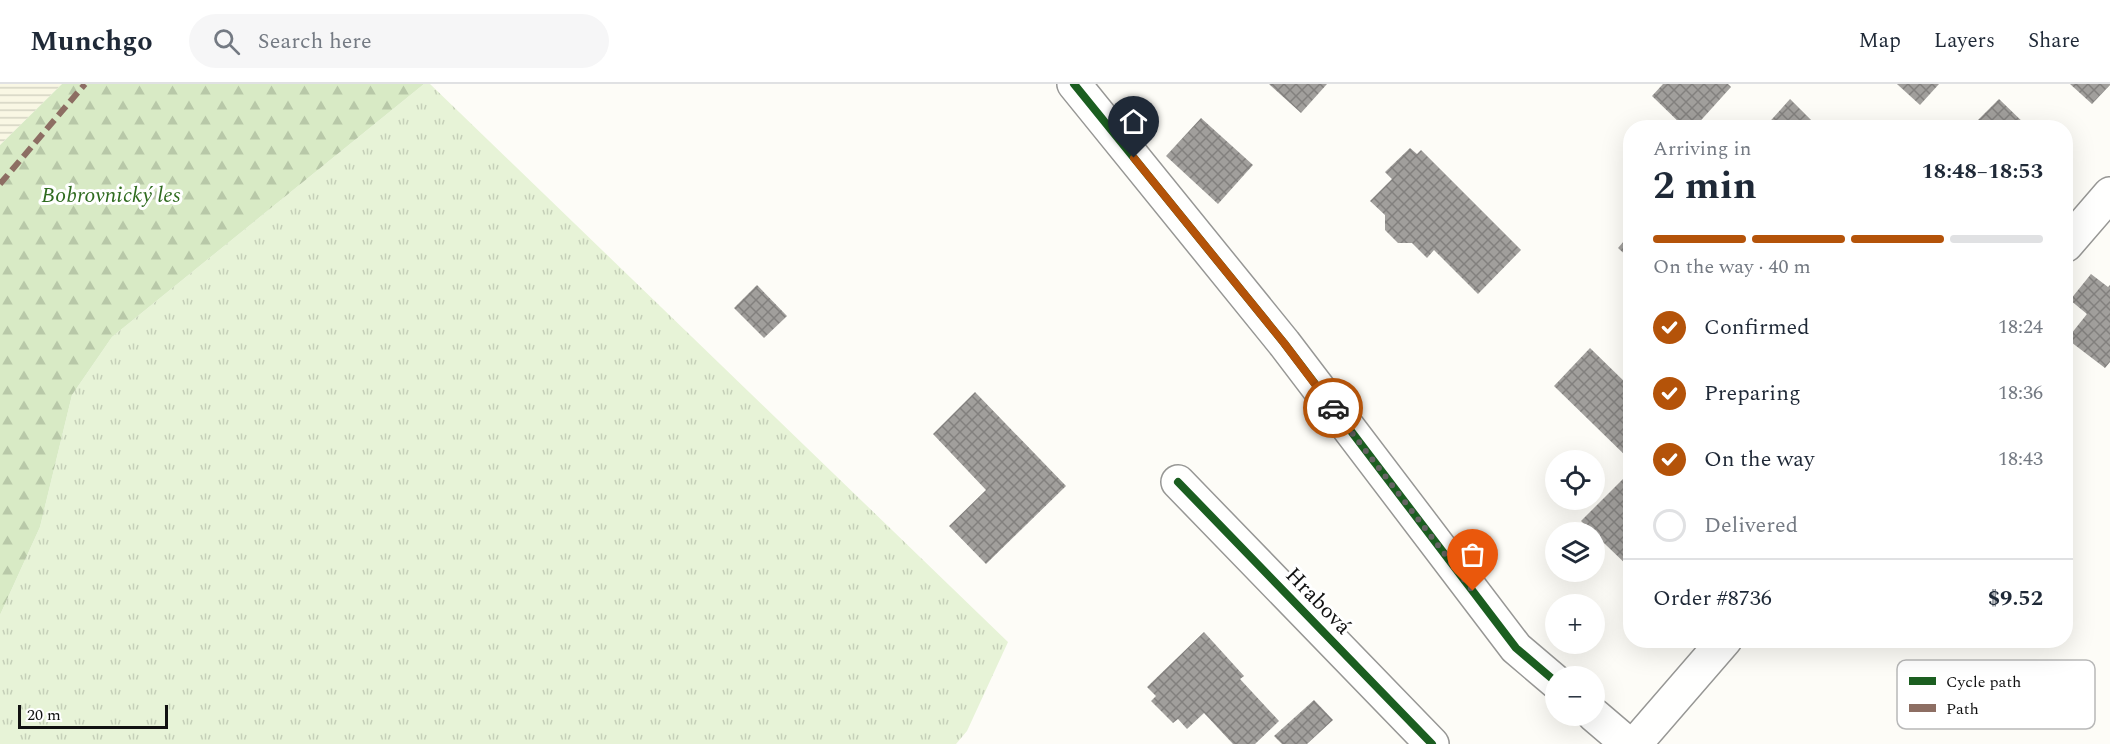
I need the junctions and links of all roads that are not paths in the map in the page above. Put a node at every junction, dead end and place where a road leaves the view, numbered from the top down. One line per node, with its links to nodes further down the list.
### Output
1 (1074, 84): 6 (street)
2 (2110, 194): 3 (street)
3 (2073, 237)
4 (1178, 482): 8 (street, Hrabová)
5 (1718, 648): 10 (street)
6 (1545, 673)
7 (1605, 724): 9 (street)
8 (1432, 744)
9 (1628, 744)
10 (1635, 744)

